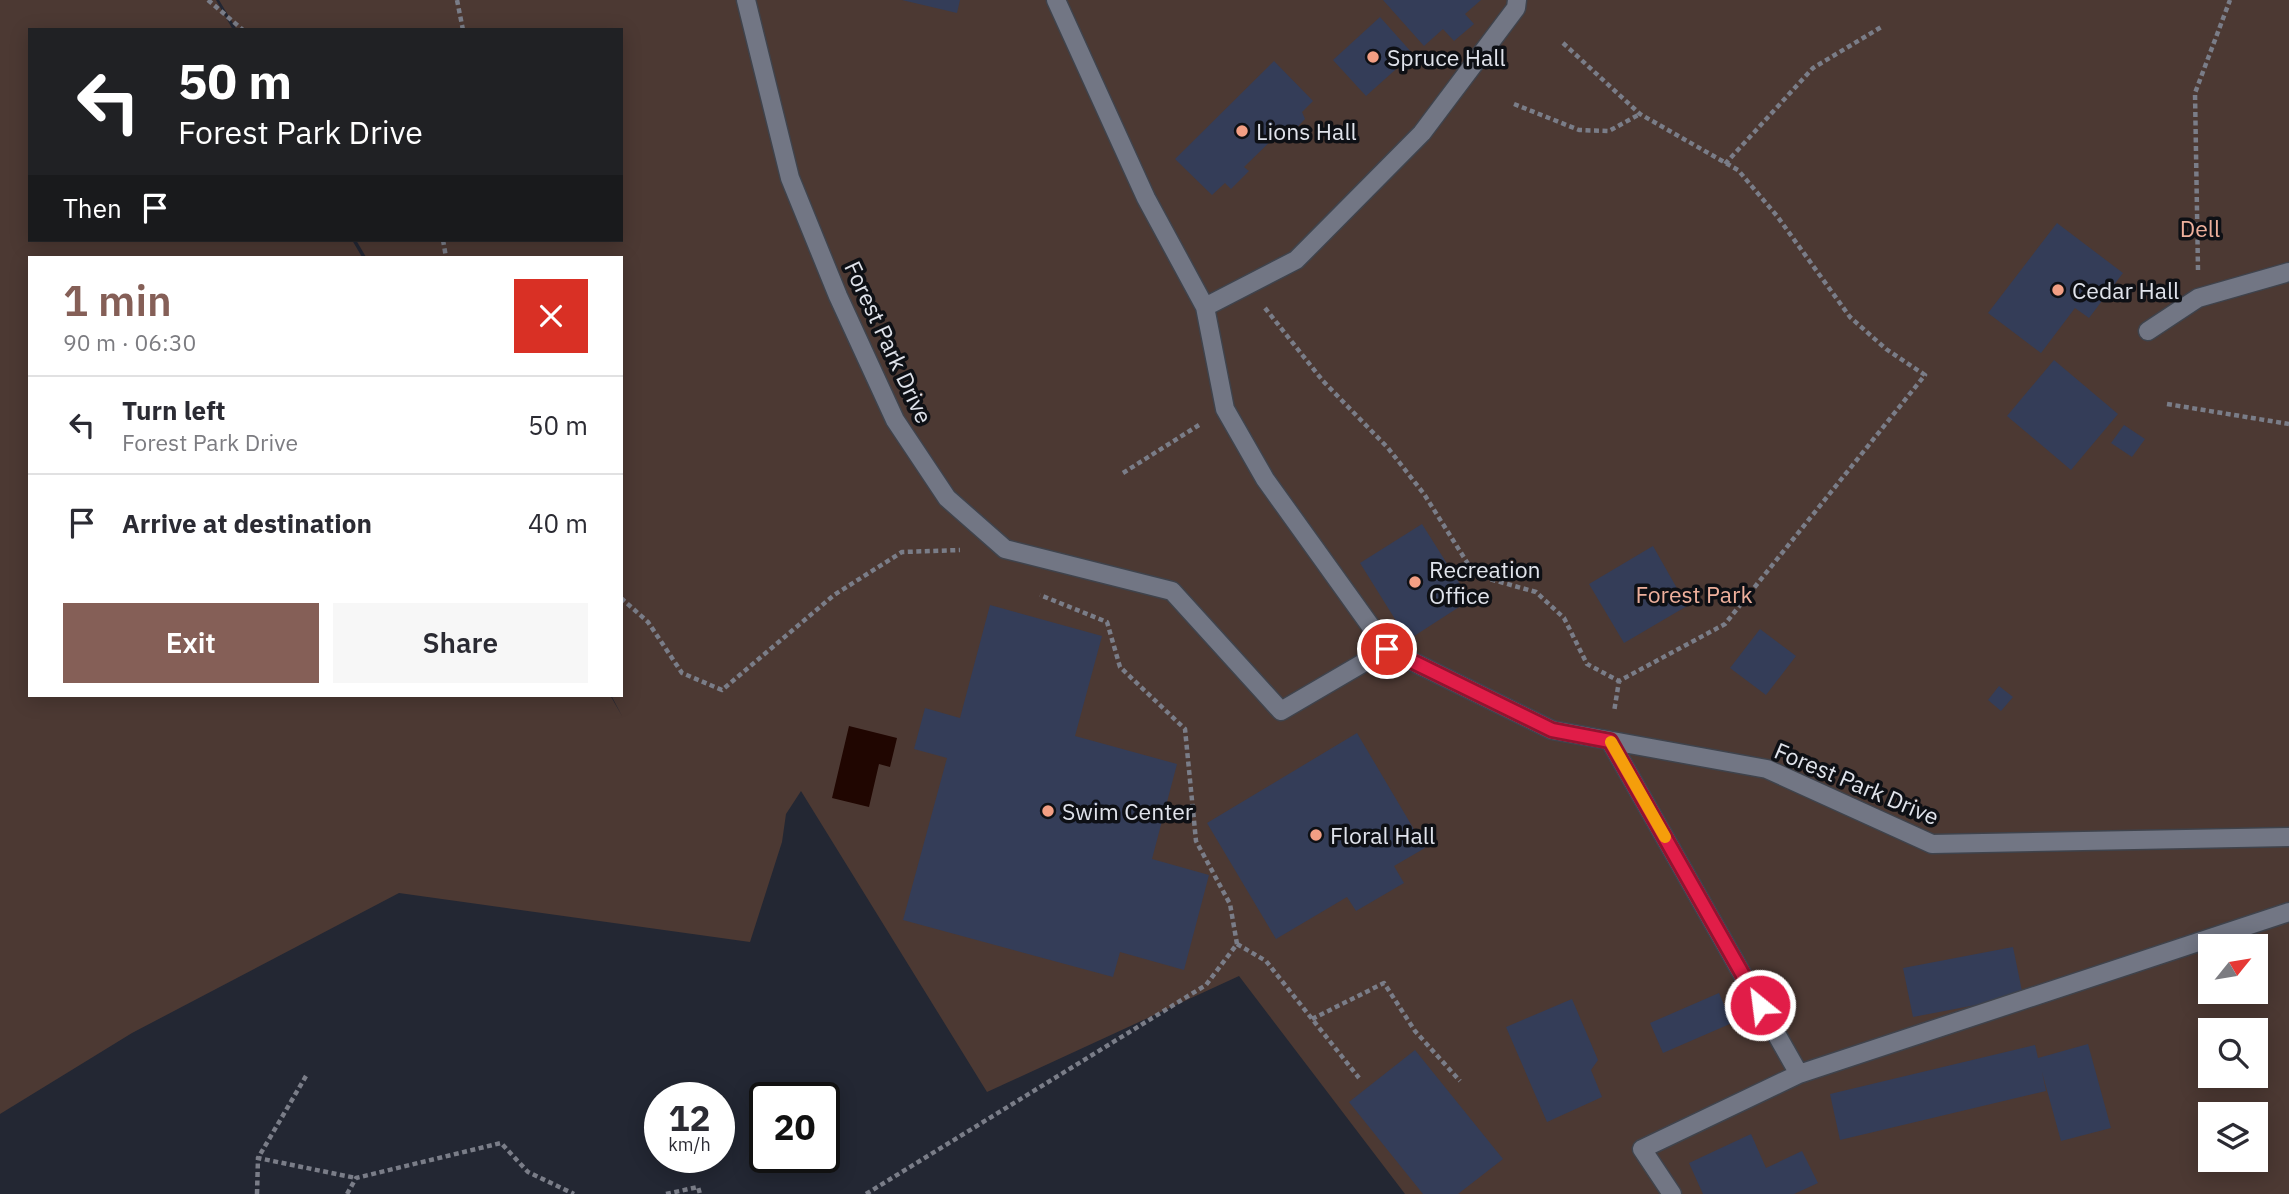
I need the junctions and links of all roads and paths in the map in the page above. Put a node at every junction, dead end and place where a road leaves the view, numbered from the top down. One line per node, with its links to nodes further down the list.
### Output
1 (208, 0): 8 (path)
2 (457, 0): 9 (path)
3 (746, 0): 23 (lane, Forest Park Drive)
4 (1056, 0): 17 (lane)
5 (1517, 0): 15 (lane)
6 (2230, 0): 16 (path)
7 (1883, 26): 13 (path)
8 (241, 28)
9 (463, 28)
10 (1563, 43): 12 (path)
11 (1514, 104): 12 (path)
12 (1640, 114): 13 (path)
13 (1726, 164): 27 (path)
14 (2289, 272): 16 (lane)
15 (1248, 285): 17 (lane); 27 (path)
16 (2198, 299): 18 (lane)
17 (1205, 307): 20 (lane)
18 (2148, 331)
19 (2167, 404): 21 (path)
20 (1225, 409): 22 (path); 26 (lane)
21 (2289, 425)
22 (1123, 473)
23 (1005, 550): 25 (path); 26 (lane, Forest Park Drive)
24 (1040, 595): 31 (path)
25 (623, 600)
26 (1387, 649): 28 (lane, Forest Park Drive)
27 (1619, 681): 28 (path)
28 (1610, 741): 29 (lane, Forest Park Drive); 33 (lane)
29 (2289, 837)
30 (2289, 912): 33 (lane)
31 (1237, 944): 32 (path); 45 (path)
32 (1312, 1019): 35 (path); 36 (path)
33 (1799, 1074): 39 (lane)
34 (306, 1076): 37 (path)
35 (1359, 1078)
36 (1460, 1081)
37 (258, 1158): 38 (path); 40 (path)
38 (356, 1178): 41 (path); 42 (path)
39 (1665, 1193)
40 (257, 1194)
41 (347, 1194)
42 (574, 1194)
43 (666, 1194): 44 (path)
44 (700, 1194)
45 (866, 1194)

